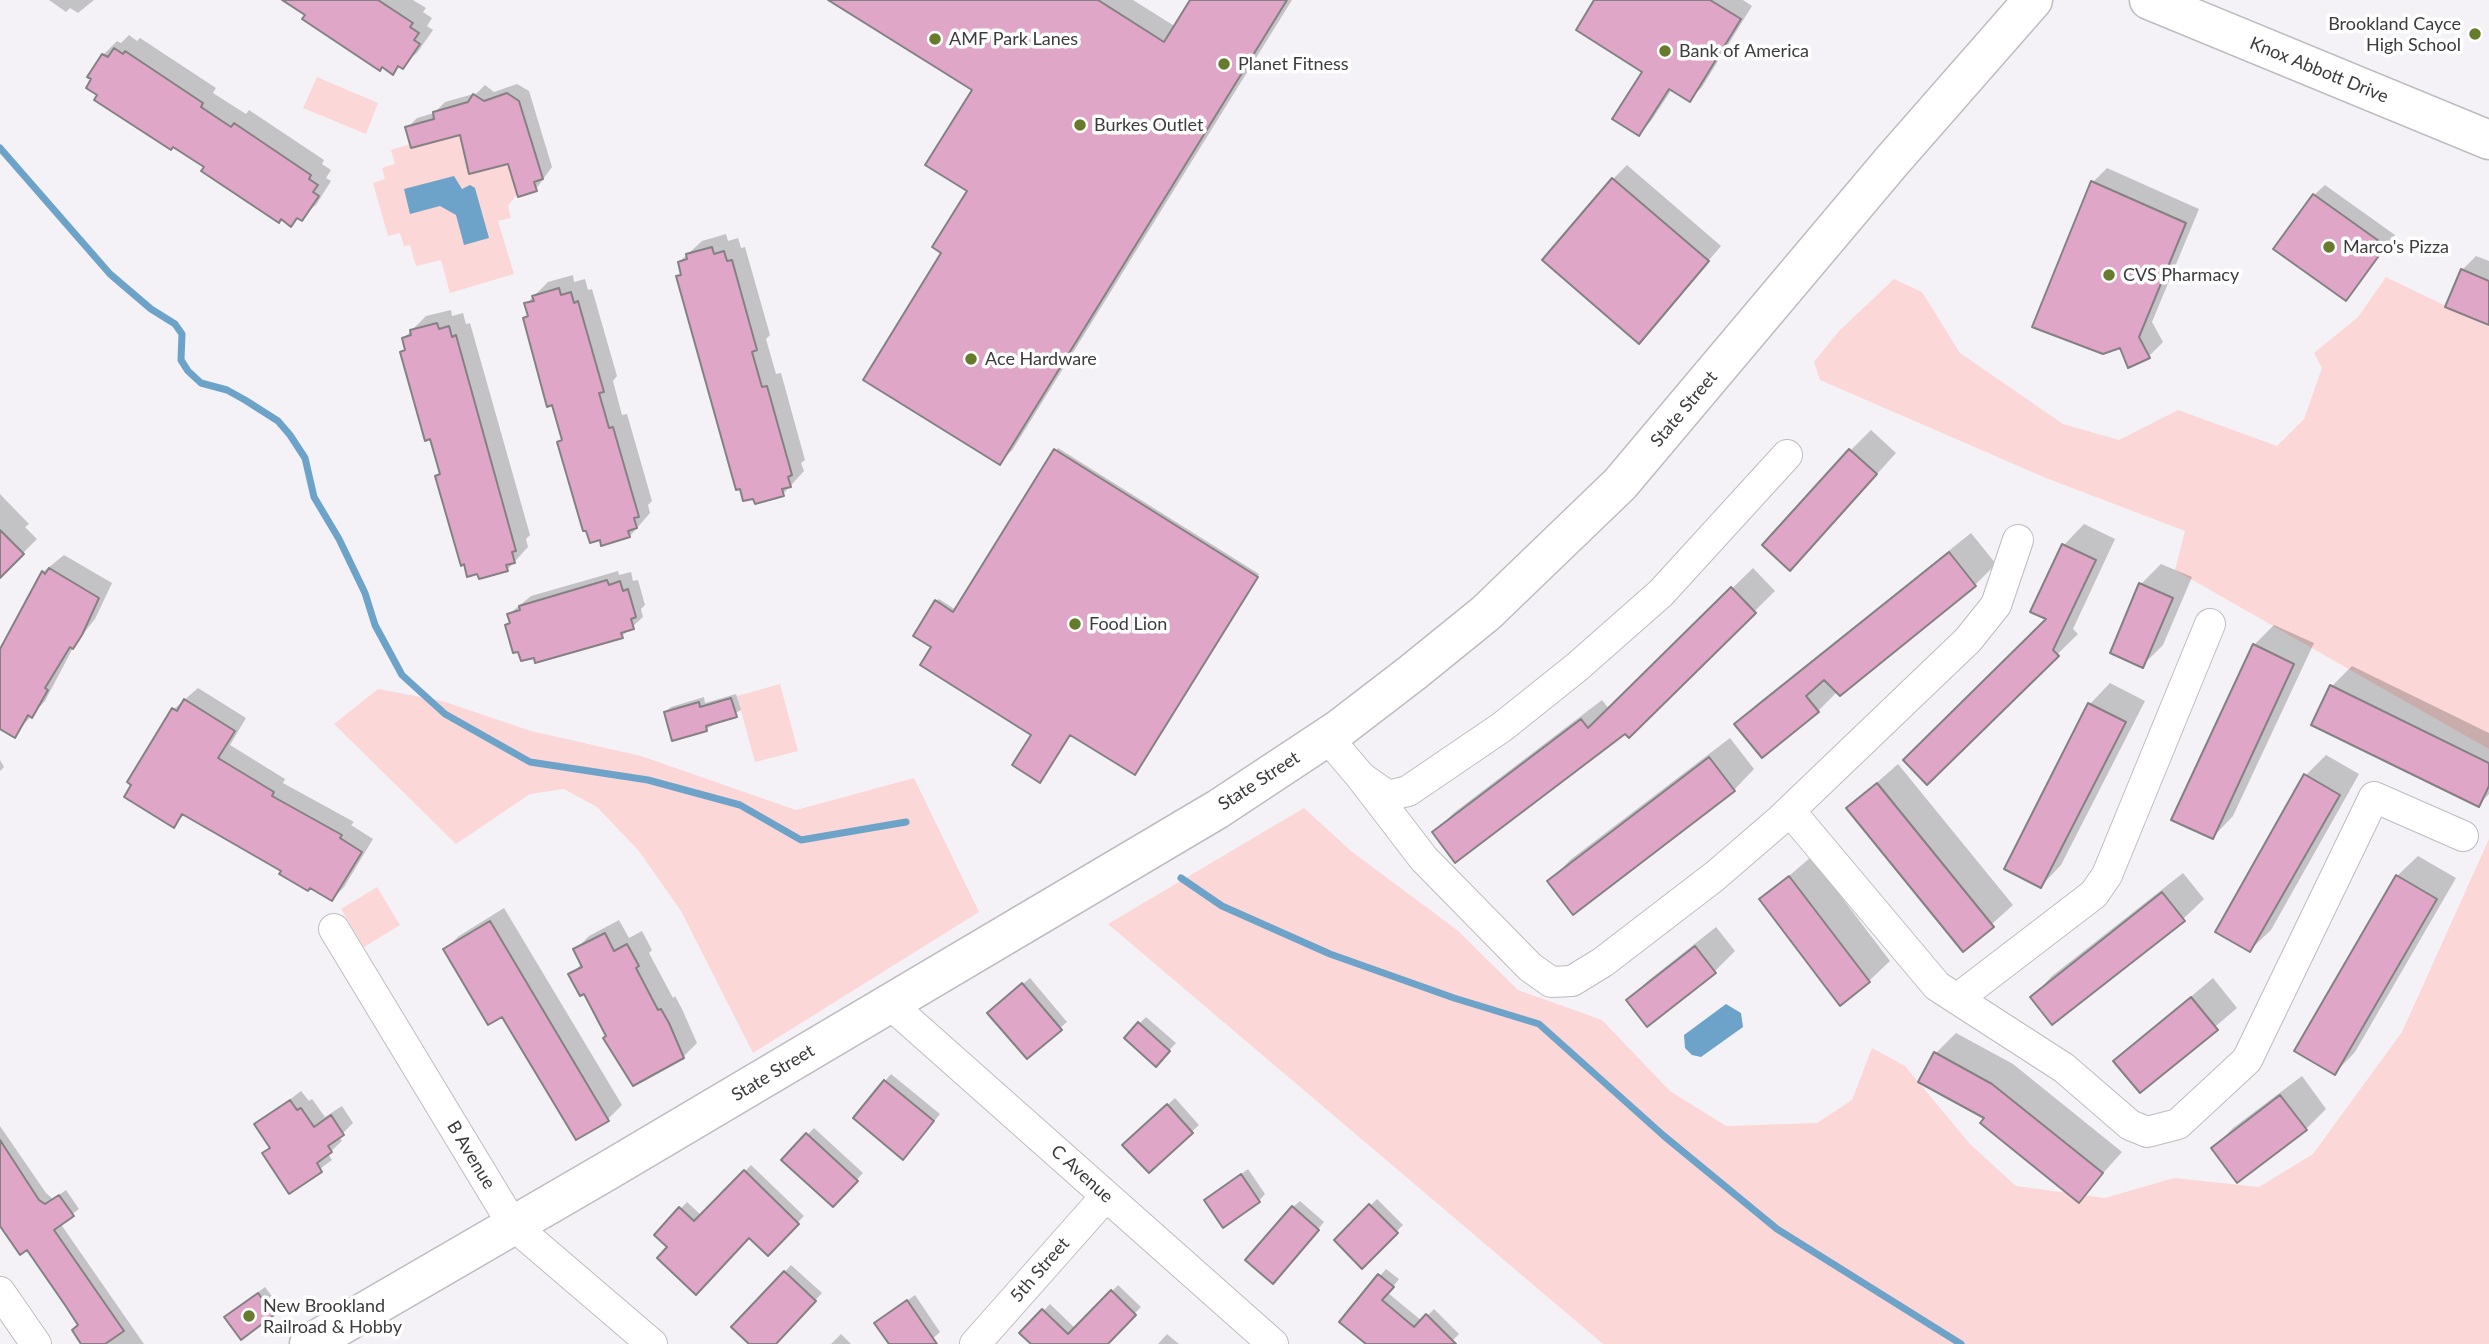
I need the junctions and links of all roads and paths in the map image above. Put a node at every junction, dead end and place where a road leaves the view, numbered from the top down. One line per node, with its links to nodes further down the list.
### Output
1 (2033, 0): 7 (main road, State Street)
2 (2149, 0): 3 (main road, Knox Abbott Drive)
3 (2489, 140)
4 (1787, 454): 8 (street)
5 (2018, 540): 9 (street)
6 (2210, 624): 12 (street)
7 (1327, 737): 8 (street); 13 (main road, State Street)
8 (1361, 777): 9 (street)
9 (1790, 811): 12 (street)
10 (2463, 836): 12 (street)
11 (334, 929): 15 (street, B Avenue)
12 (1957, 999)
13 (890, 1004): 14 (street, C Avenue); 15 (main road, State Street)
14 (1106, 1196): 20 (street, 5th Street); 21 (street, C Avenue)
15 (513, 1224): 18 (main road, State Street); 19 (street, B Avenue)
16 (0, 1292): 17 (street)
17 (36, 1344)
18 (309, 1344)
19 (652, 1344)
20 (975, 1344)
21 (1273, 1344)

